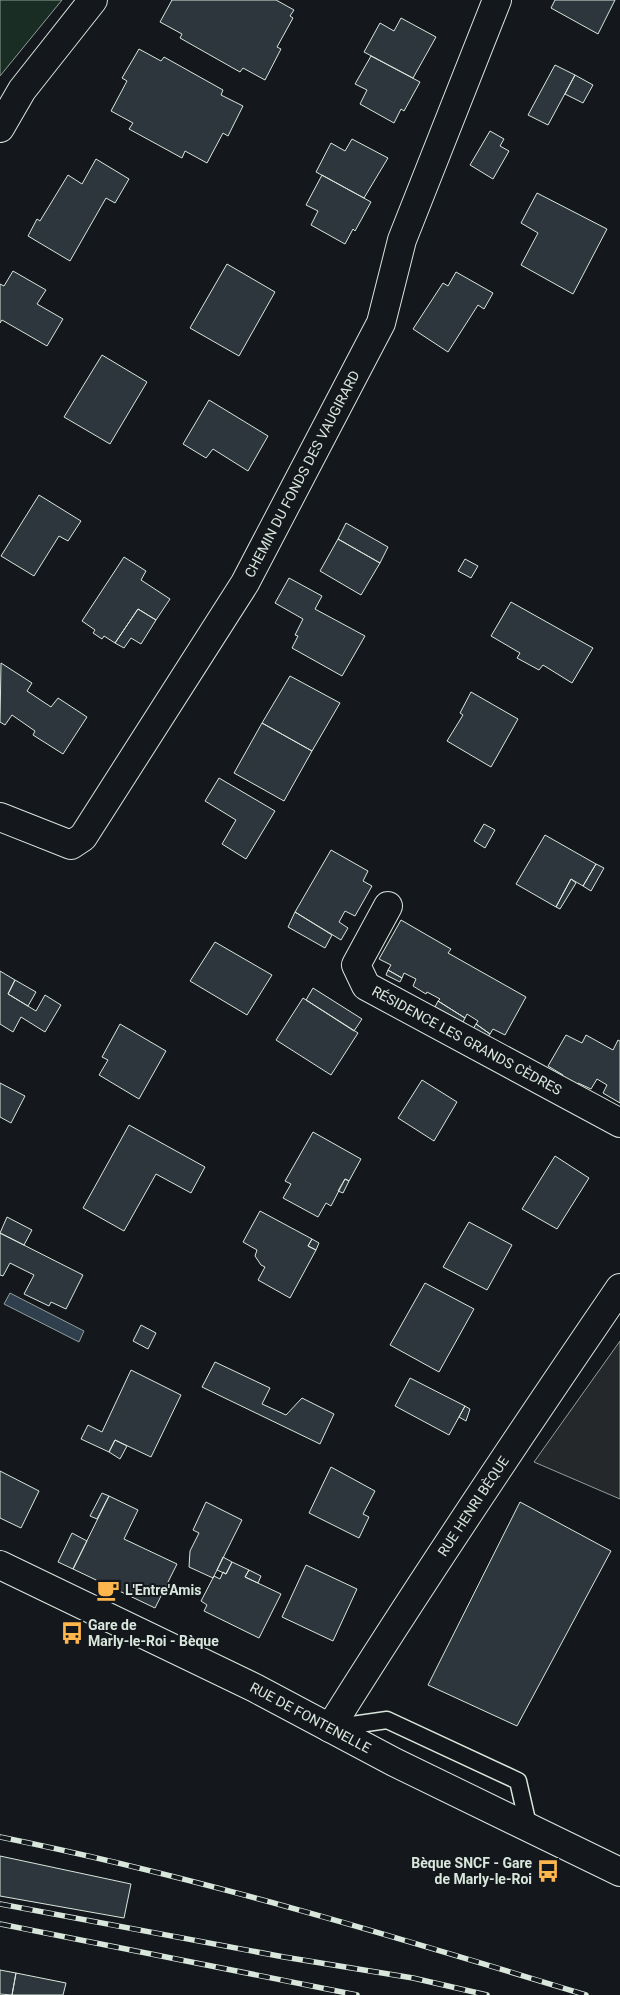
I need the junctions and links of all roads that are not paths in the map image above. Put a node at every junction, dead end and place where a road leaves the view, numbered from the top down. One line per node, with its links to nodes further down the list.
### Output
1 (93, 0): 3 (street)
2 (497, 0): 4 (street, CHEMIN DU FONDS DES VAUGIRARD)
3 (0, 128)
4 (0, 816)
5 (388, 906): 6 (street, RÉSIDENCE LES GRANDS CÈDRES)
6 (620, 1124)
7 (620, 1288): 9 (street, RUE HENRI BÈQUE)
8 (0, 1565): 9 (street, RUE DE FONTENELLE)
9 (330, 1728): 10 (street, RUE DE FONTENELLE); 10 (lane)
10 (530, 1829): 11 (street, RUE DE FONTENELLE)
11 (620, 1872)

